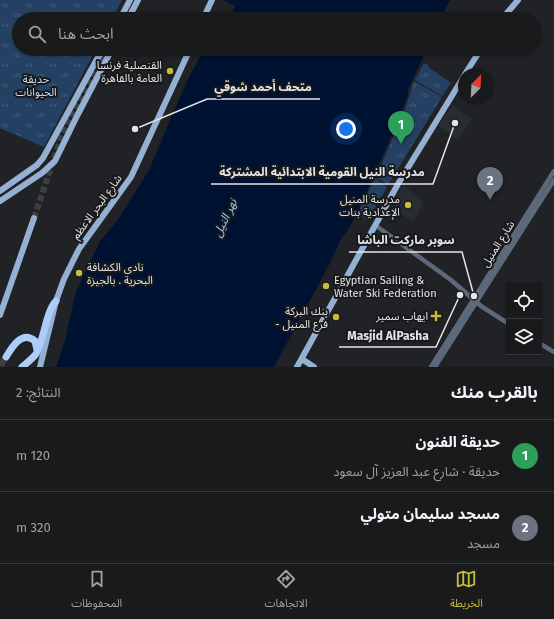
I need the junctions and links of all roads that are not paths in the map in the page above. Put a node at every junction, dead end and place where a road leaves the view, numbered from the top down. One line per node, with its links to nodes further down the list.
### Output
1 (130, 0): 5 (main road)
2 (138, 0): 6 (main road)
3 (212, 0): 7 (main road)
4 (518, 0): 8 (main road)
5 (124, 12)
6 (132, 12)
7 (207, 12)
8 (508, 12)
9 (99, 56): 15 (main road)
10 (108, 56): 16 (main road)
11 (187, 56): 26 (main road, شارع البحر الاعظم)
12 (477, 56): 13 (main road)
13 (469, 68)
14 (458, 86): 24 (main road)
15 (53, 141): 16 (main road); 17 (main road)
16 (62, 146): 19 (main road)
17 (37, 165): 19 (main road); 21 (main road)
18 (554, 171): 25 (street, شارع المنيل)
19 (42, 173): 22 (main road)
20 (554, 180): 25 (street, شارع المنيل)
21 (0, 191)
22 (0, 201)
23 (34, 218): 27 (main road)
24 (375, 226): 25 (street); 34 (main road)
25 (475, 300): 28 (street, شارع المنيل); 29 (street)
26 (56, 301): 31 (highway); 36 (main road)
27 (0, 315)
28 (465, 317): 39 (street, شارع المنيل); 40 (street, شارع المنيل)
29 (506, 322)
30 (542, 345): 32 (street)
31 (37, 350): 33 (highway); 35 (highway)
32 (554, 352)
33 (6, 357)
34 (302, 359): 37 (main road); 38 (main road)
35 (22, 367)
36 (40, 367)
37 (297, 367)
38 (314, 367)
39 (431, 367)
40 (435, 367)

